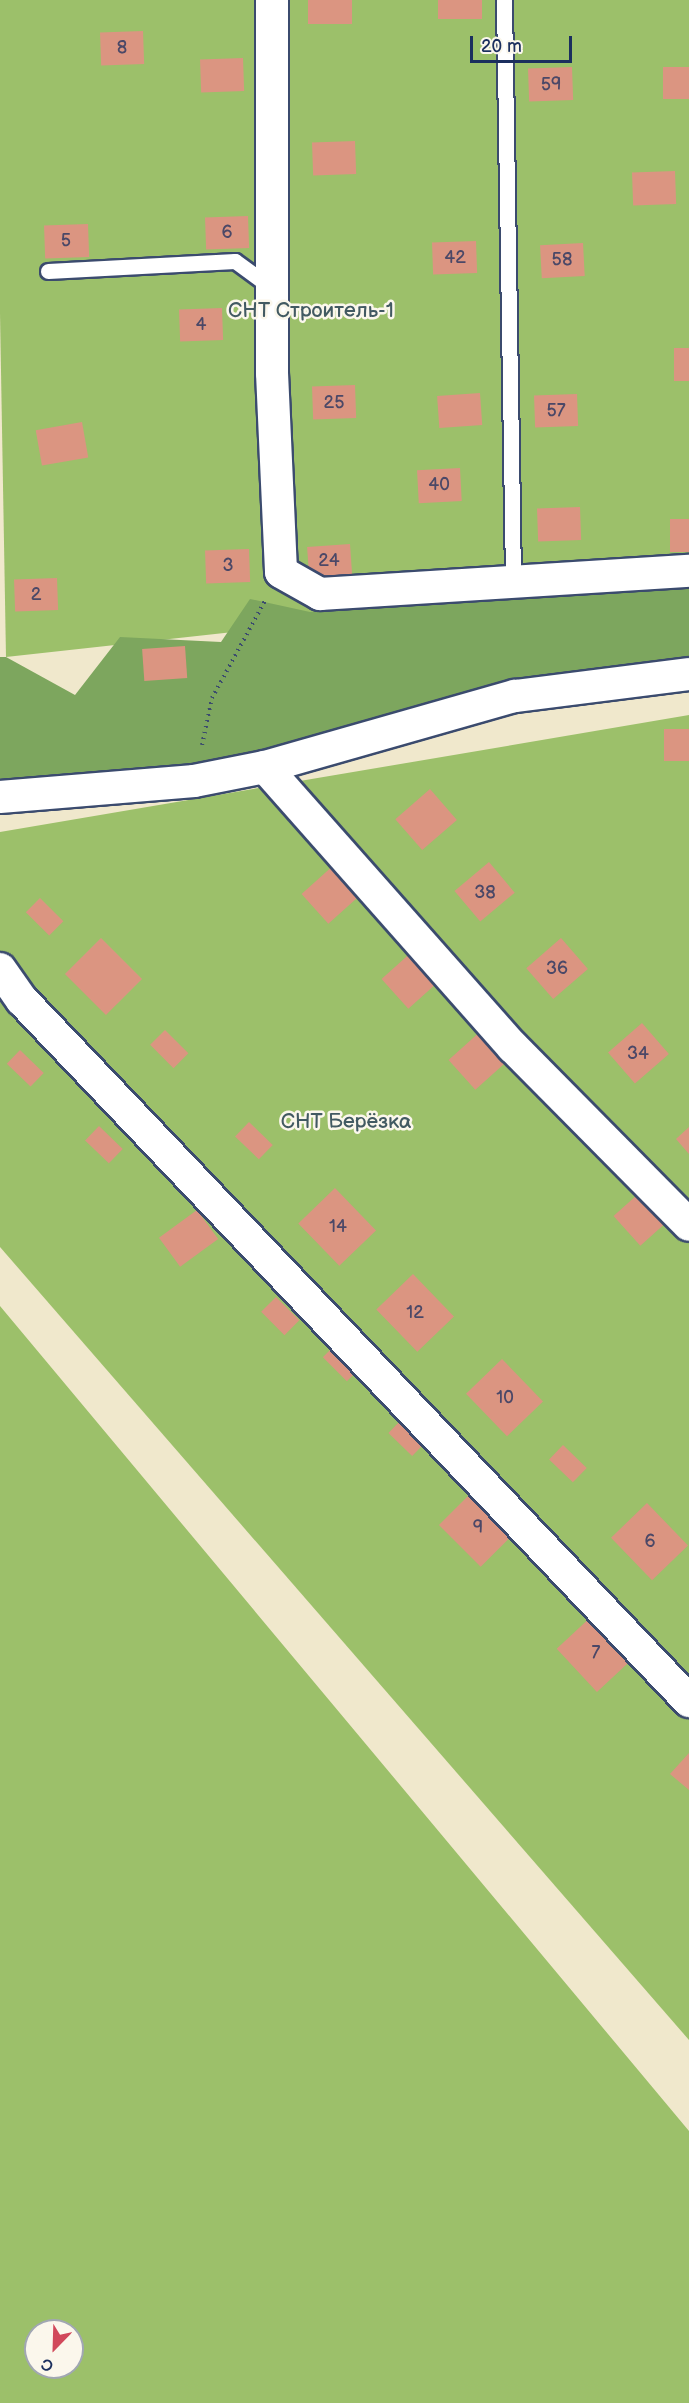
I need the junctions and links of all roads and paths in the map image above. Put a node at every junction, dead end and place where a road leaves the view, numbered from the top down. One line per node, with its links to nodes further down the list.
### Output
1 (272, 0): 4 (street)
2 (504, 0): 7 (lane)
3 (48, 271): 4 (lane)
4 (272, 288): 6 (street)
5 (689, 571): 7 (street)
6 (280, 572): 7 (street); 10 (path)
7 (513, 582)
8 (689, 674): 9 (street)
9 (265, 766): 10 (street); 13 (street)
10 (194, 781): 11 (street)
11 (0, 797)
12 (0, 969): 14 (street)
13 (689, 1226)
14 (689, 1701)

